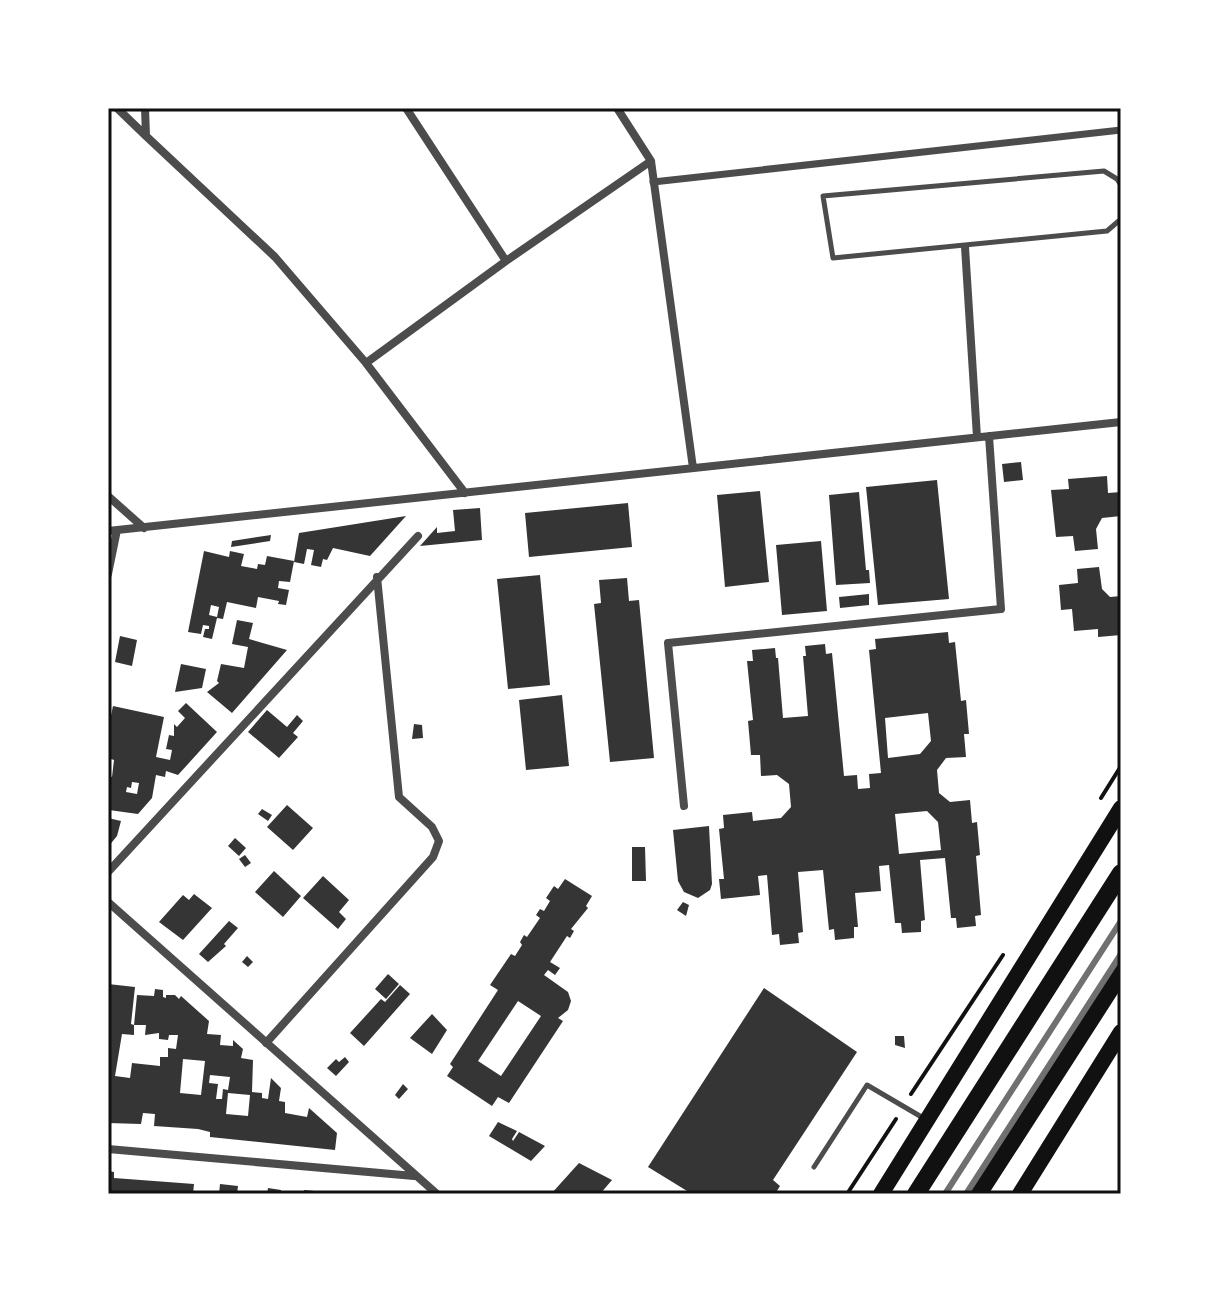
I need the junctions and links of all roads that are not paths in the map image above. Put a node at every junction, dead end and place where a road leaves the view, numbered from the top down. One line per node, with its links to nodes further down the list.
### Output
1 (117, 108): 6 (street)
2 (145, 108): 6 (street)
3 (406, 108): 12 (street)
4 (617, 108): 7 (street)
5 (1121, 130): 8 (street)
6 (146, 136): 13 (street)
7 (651, 161): 8 (street); 12 (street)
8 (653, 182): 17 (street)
9 (1121, 185): 11 (lane)
10 (1121, 219): 11 (lane)
11 (965, 247): 16 (street)
12 (506, 261): 13 (street)
13 (366, 363): 18 (street)
14 (1121, 422): 15 (street)
15 (989, 436): 16 (street); 25 (street)
16 (977, 437): 17 (street)
17 (693, 468): 18 (street)
18 (465, 493): 20 (street)
19 (108, 496): 20 (street)
20 (144, 528): 21 (street)
21 (112, 531): 23 (street)
22 (418, 536): 24 (street)
23 (108, 574)
24 (377, 577): 27 (street); 32 (street)
25 (684, 806)
26 (1121, 808): 33 (main road)
27 (108, 872)
28 (1121, 873): 39 (main road)
29 (108, 902): 32 (street)
30 (1121, 972): 40 (main road)
31 (1121, 1032): 41 (main road)
32 (266, 1043): 36 (street)
33 (926, 1119): 35 (lane); 38 (main road)
34 (108, 1149): 36 (street)
35 (814, 1167)
36 (415, 1176): 37 (street)
37 (437, 1194)
38 (881, 1194)
39 (916, 1194)
40 (978, 1194)
41 (1020, 1194)

